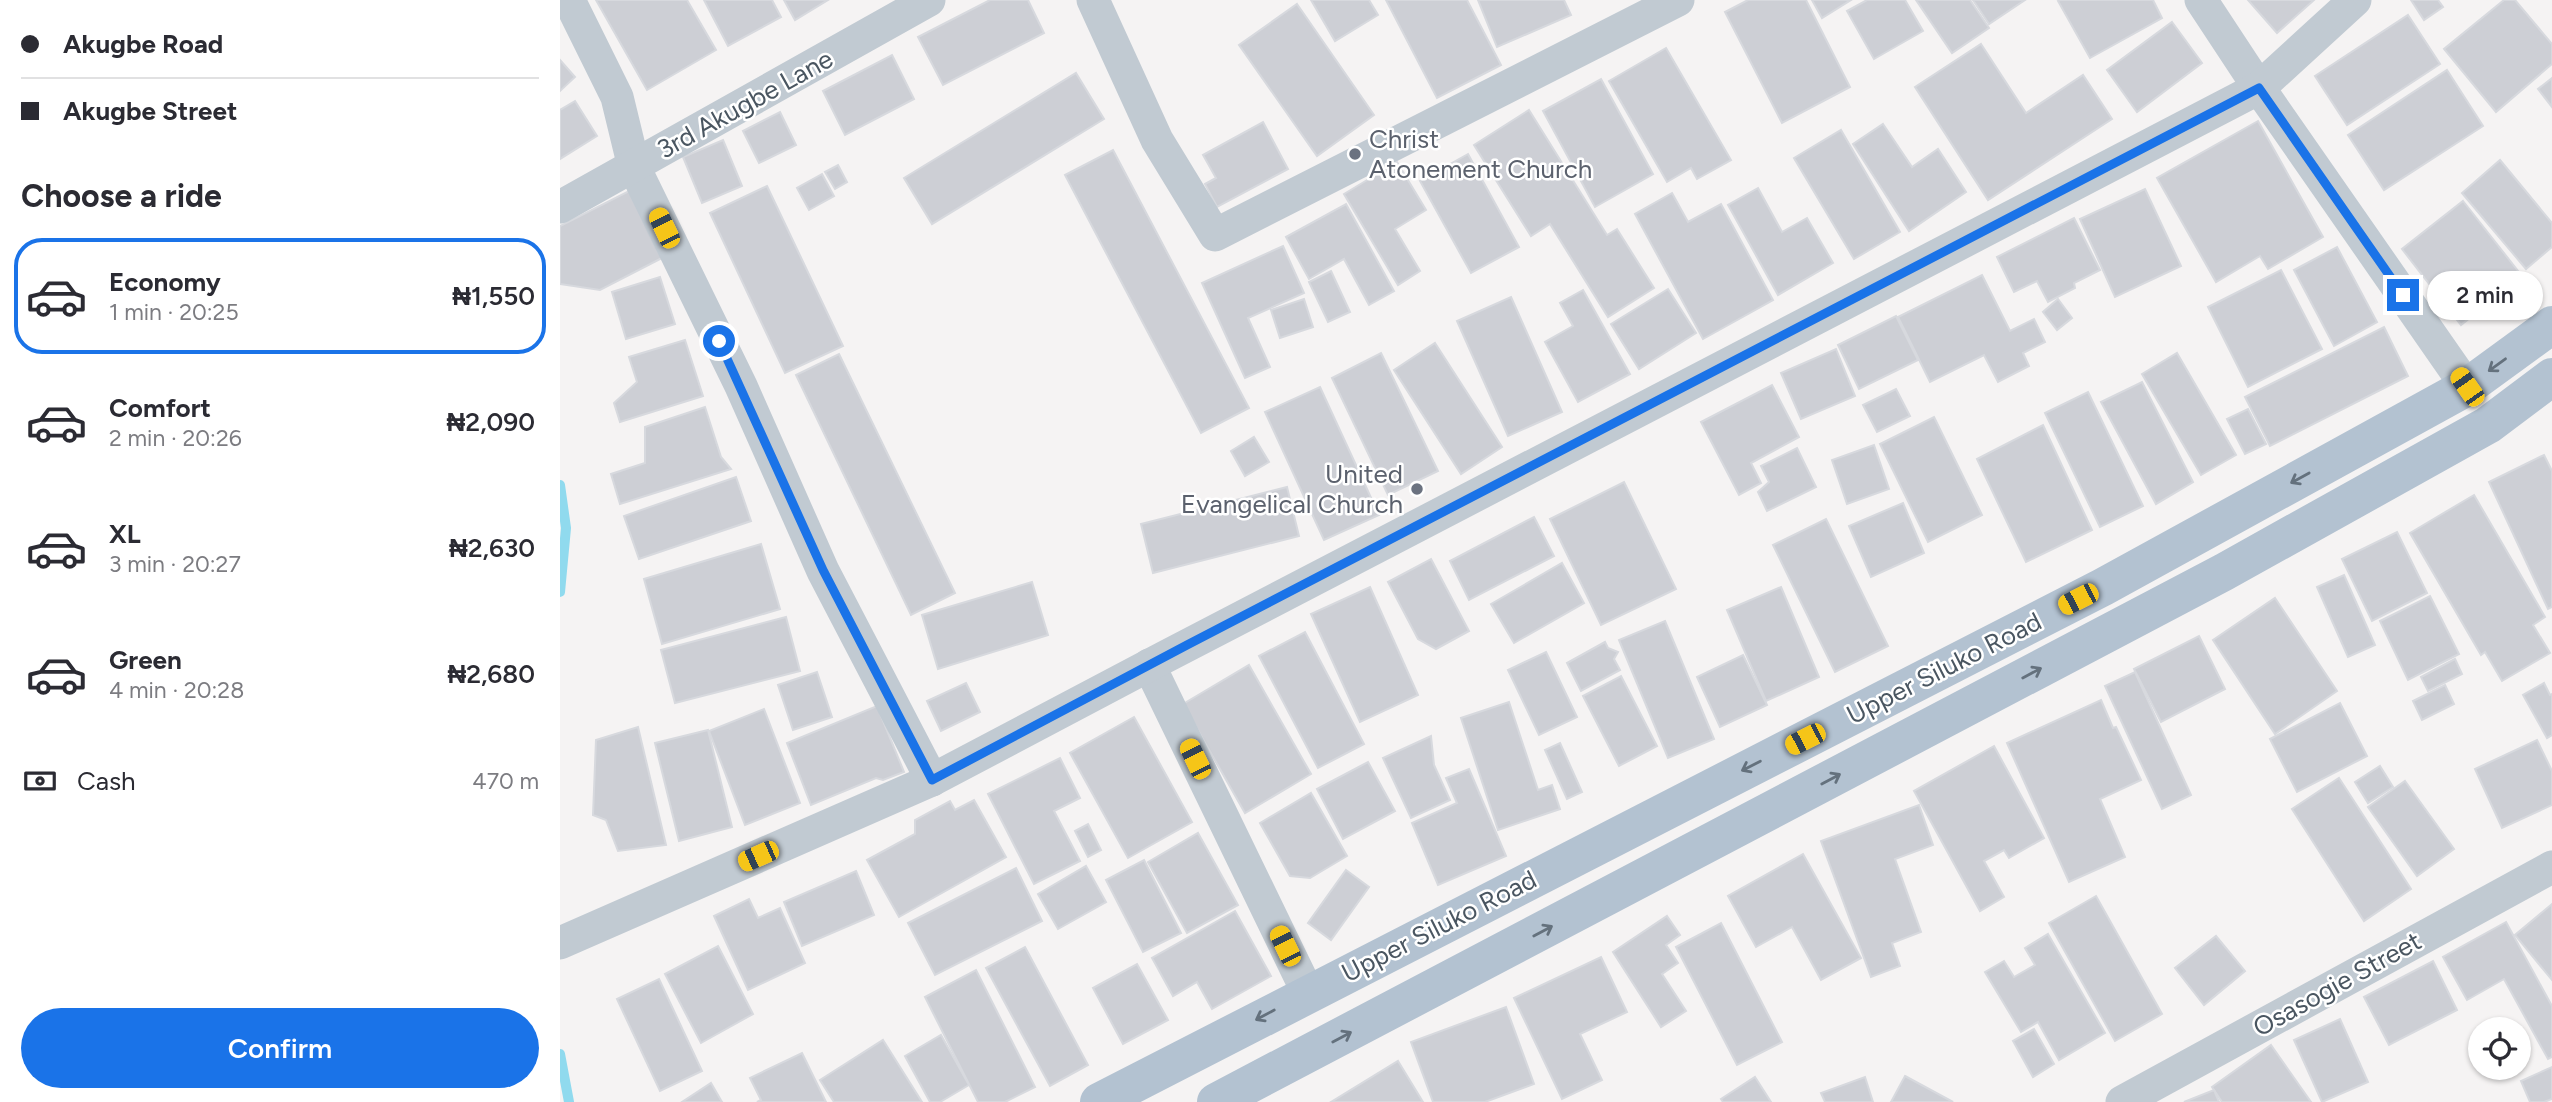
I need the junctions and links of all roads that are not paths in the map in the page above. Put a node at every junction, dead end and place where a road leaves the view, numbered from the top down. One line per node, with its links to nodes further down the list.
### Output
1 (569, 0): 8 (street)
2 (929, 0): 8 (street, 3rd Akugbe Lane)
3 (1093, 0): 4 (street)
4 (1678, 0)
5 (2202, 0): 7 (street)
6 (2355, 0): 7 (street)
7 (2259, 88): 12 (street); 13 (street)
8 (634, 167): 9 (street, 3rd Akugbe Lane); 14 (street)
9 (560, 207)
10 (2552, 325): 12 (main road, Upper Siluko Road, one-way to 12)
11 (2552, 377): 19 (main road, Upper Siluko Road, one-way to 11)
12 (2467, 387): 17 (main road, Upper Siluko Road, one-way to 17)
13 (1149, 665): 14 (street); 17 (street)
14 (932, 780): 16 (street)
15 (2552, 867): 20 (street, Osasogie Street)
16 (560, 943)
17 (1308, 993): 18 (main road, Upper Siluko Road, one-way to 18)
18 (1099, 1102)
19 (1216, 1102)
20 (2122, 1102)

